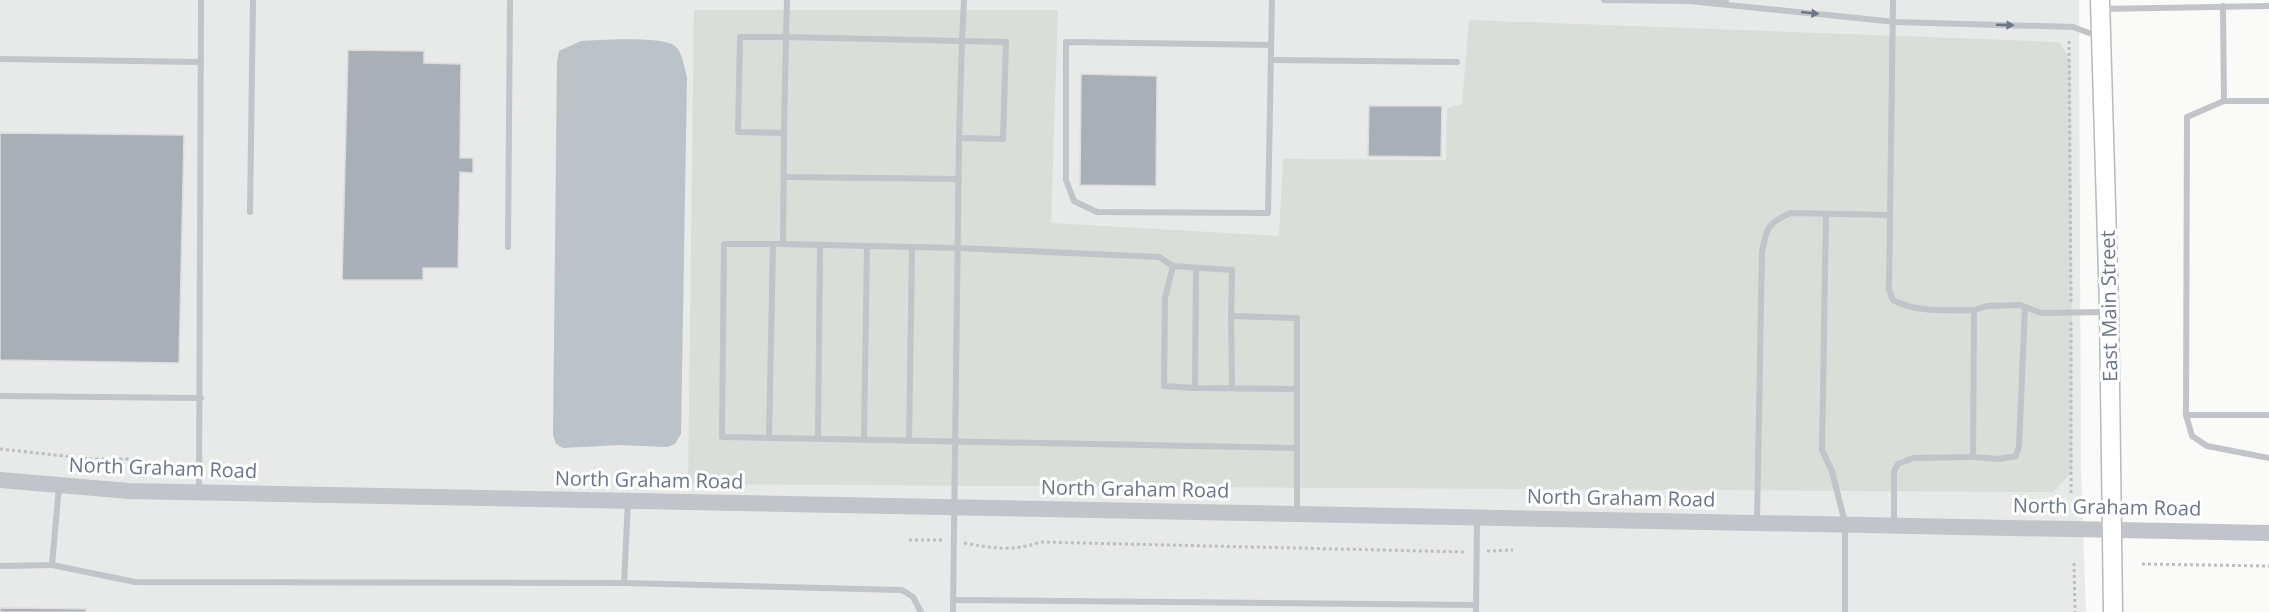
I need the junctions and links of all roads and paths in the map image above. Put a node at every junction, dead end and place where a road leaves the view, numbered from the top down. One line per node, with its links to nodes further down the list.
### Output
1 (201, 0): 22 (lane)
2 (253, 0): 30 (lane)
3 (510, 0): 37 (lane)
4 (787, 0): 15 (lane)
5 (964, 0): 17 (lane)
6 (1272, 0): 19 (lane)
7 (1604, 0): 10 (lane)
8 (1726, 0): 10 (lane)
9 (1893, 0): 14 (lane)
10 (1689, 1): 14 (lane, one-way to 14)
11 (2227, 4): 12 (lane); 13 (lane); 24 (lane)
12 (2101, 5): 16 (main road, East Main Street)
13 (2269, 6)
14 (1892, 21): 16 (lane, one-way to 16); 32 (lane)
15 (786, 36): 17 (lane); 26 (lane); 26 (lane)
16 (2101, 38): 45 (main road, East Main Street)
17 (962, 41): 27 (lane); 27 (lane)
18 (2069, 41): 44 (path)
19 (1271, 45): 21 (lane); 21 (lane)
20 (0, 59): 22 (lane)
21 (1271, 60): 23 (lane)
22 (201, 62): 51 (lane)
23 (1457, 62)
24 (2224, 101): 25 (lane); 52 (lane)
25 (2269, 101)
26 (784, 133): 28 (lane)
27 (960, 138): 29 (lane)
28 (784, 177): 29 (lane); 34 (lane)
29 (959, 179): 39 (lane)
30 (250, 212)
31 (1826, 214): 32 (lane); 72 (lane); 73 (lane)
32 (1890, 215): 43 (lane)
33 (773, 244): 34 (lane); 54 (lane); 54 (lane)
34 (783, 244): 35 (lane)
35 (820, 245): 36 (lane); 55 (lane)
36 (867, 246): 38 (lane); 56 (lane)
37 (508, 247)
38 (912, 247): 39 (lane); 57 (lane)
39 (958, 248): 40 (lane); 58 (lane)
40 (1173, 266): 41 (lane); 47 (lane)
41 (1196, 268): 46 (lane); 47 (lane)
42 (2025, 307): 43 (lane); 44 (lane); 61 (lane)
43 (1974, 310): 61 (lane)
44 (2071, 312): 45 (lane); 67 (path)
45 (2109, 312): 75 (main road, East Main Street)
46 (1232, 316): 48 (lane); 49 (lane)
47 (1195, 388): 48 (lane)
48 (1232, 388): 49 (lane)
49 (1297, 388): 59 (lane)
50 (0, 396): 51 (lane)
51 (201, 398): 63 (lane)
52 (2187, 415): 53 (lane); 62 (lane)
53 (2269, 415)
54 (769, 438): 55 (lane)
55 (818, 439): 56 (lane)
56 (864, 440): 57 (lane)
57 (909, 441): 58 (lane)
58 (956, 442): 59 (lane); 69 (lane)
59 (1297, 448): 70 (lane)
60 (0, 449): 63 (path)
61 (1973, 457): 74 (lane)
62 (2269, 458)
63 (200, 474): 66 (lane)
64 (0, 480): 65 (street, North Graham Road)
65 (59, 485): 66 (street, North Graham Road); 83 (lane)
66 (199, 492): 68 (street, North Graham Road)
67 (2071, 493)
68 (628, 500): 69 (street, North Graham Road); 86 (lane)
69 (954, 506): 70 (street, North Graham Road); 78 (lane)
70 (1297, 513): 71 (street, North Graham Road)
71 (1477, 516): 72 (street, North Graham Road); 80 (lane)
72 (1757, 521): 73 (street, North Graham Road)
73 (1845, 523): 74 (street, North Graham Road); 91 (lane)
74 (1894, 524): 75 (street, North Graham Road)
75 (2114, 528): 76 (street, North Graham Road); 93 (main road, East Main Street)
76 (2269, 533)
77 (909, 540): 78 (path)
78 (954, 541): 80 (path); 87 (lane)
79 (1513, 550): 80 (path)
80 (1477, 552): 88 (lane)
81 (2074, 563): 92 (path)
82 (2142, 564): 85 (path)
83 (52, 565): 84 (lane); 86 (lane)
84 (0, 566)
85 (2269, 566)
86 (624, 583): 89 (lane)
87 (953, 600): 88 (lane); 90 (lane)
88 (1476, 609)
89 (921, 612)
90 (953, 612)
91 (1845, 612)
92 (2075, 612)
93 (2113, 612)

